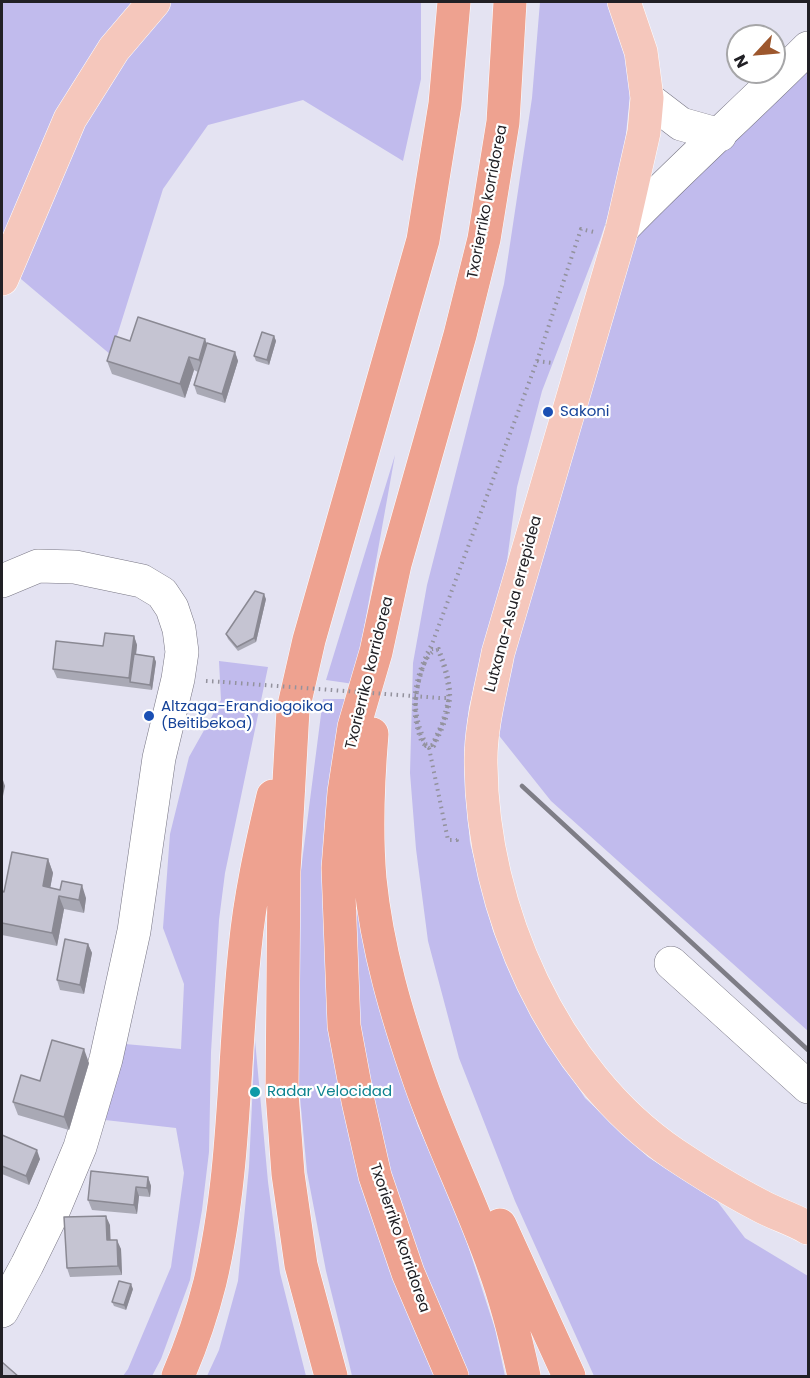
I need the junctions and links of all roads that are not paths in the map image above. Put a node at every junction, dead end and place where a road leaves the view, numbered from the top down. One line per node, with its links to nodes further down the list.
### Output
1 (154, 2): 9 (main road)
2 (454, 2): 12 (highway)
3 (510, 2): 11 (highway, Txorierriko korridorea)
4 (624, 2): 6 (main road)
5 (808, 48): 7 (street)
6 (647, 98): 7 (street); 8 (main road, Lutxana-Asua errepidea)
7 (720, 135): 8 (street)
8 (622, 230): 16 (main road, Lutxana-Asua errepidea)
9 (2, 279)
10 (2, 581): 19 (street)
11 (376, 652): 13 (highway); 22 (highway, Txorierriko korridorea)
12 (293, 710): 20 (highway); 21 (highway)
13 (370, 765): 23 (highway); 24 (highway)
14 (672, 963): 15 (street)
15 (808, 1087)
16 (759, 1205): 17 (main road); 18 (main road)
17 (808, 1228)
18 (808, 1243)
19 (2, 1311)
20 (178, 1377)
21 (331, 1377)
22 (452, 1377)
23 (524, 1377)
24 (568, 1377)

